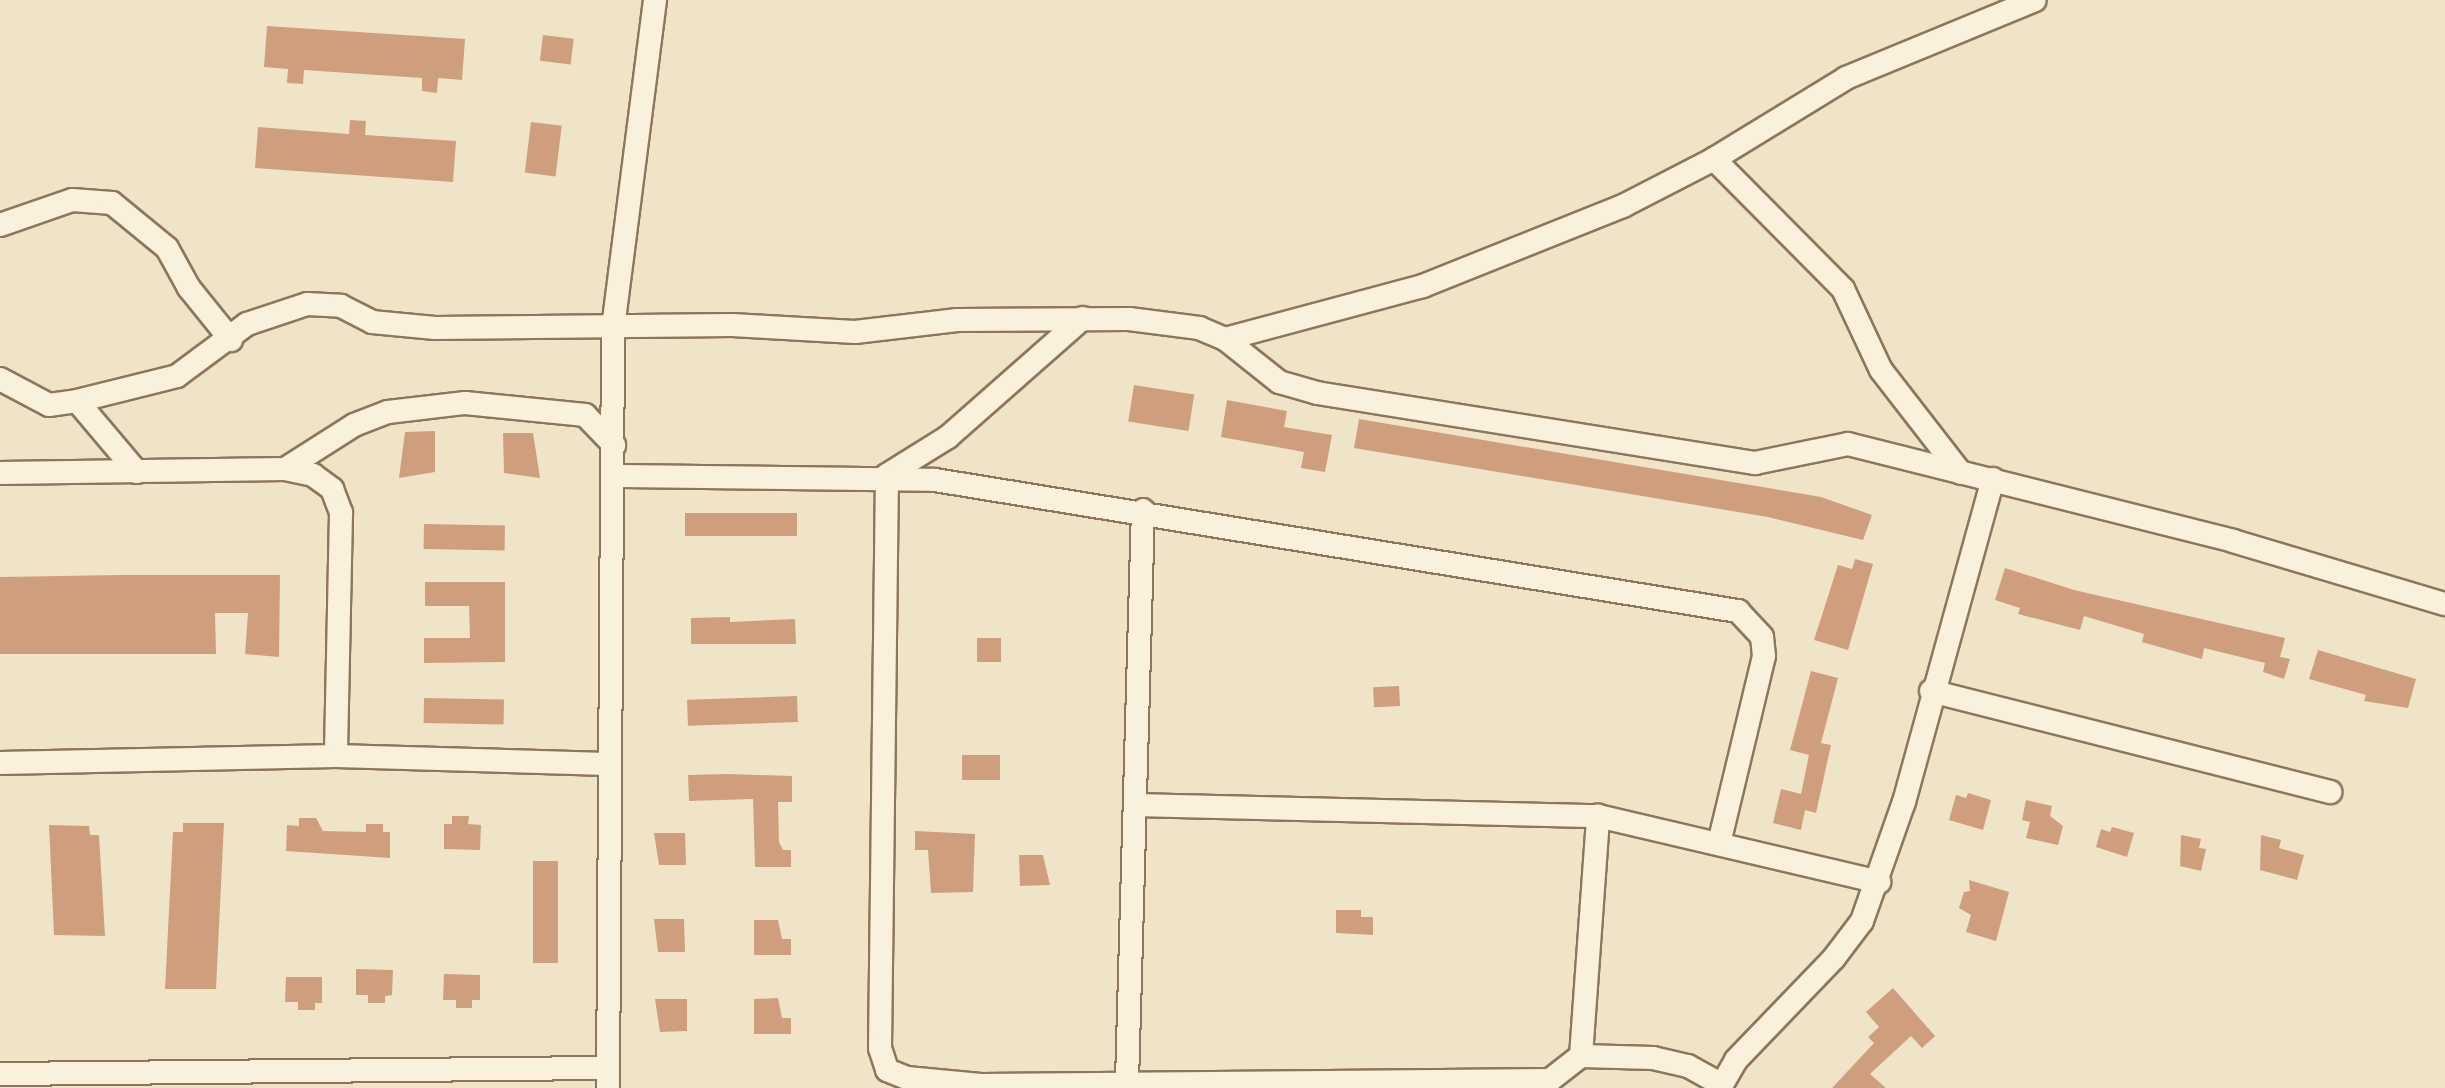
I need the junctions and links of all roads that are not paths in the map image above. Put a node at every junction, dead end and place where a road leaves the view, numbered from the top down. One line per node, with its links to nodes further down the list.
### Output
1 (655, 0): 6 (street)
2 (2035, 0): 3 (street)
3 (1714, 159): 7 (street); 15 (street)
4 (0, 225): 8 (street)
5 (1083, 318): 6 (street); 7 (street); 16 (street)
6 (613, 328): 8 (street); 11 (street)
7 (1225, 339): 15 (street)
8 (231, 340): 10 (street)
9 (0, 379): 10 (street)
10 (77, 401): 13 (street)
11 (614, 445): 12 (street); 17 (street)
12 (285, 469): 13 (street); 22 (street)
13 (137, 472): 14 (street)
14 (0, 473)
15 (1961, 473): 18 (street)
16 (887, 475): 17 (street); 19 (street); 33 (street)
17 (613, 476): 24 (street)
18 (1993, 479): 20 (street); 21 (street)
19 (1143, 510): 26 (street); 28 (street)
20 (2445, 604)
21 (1931, 691): 25 (street); 29 (street)
22 (336, 756): 23 (street); 24 (street)
23 (0, 763)
24 (607, 764): 32 (street)
25 (2330, 792)
26 (1135, 805): 27 (street); 33 (street)
27 (1598, 816): 28 (street); 30 (street)
28 (1719, 844): 29 (street)
29 (1879, 882): 34 (street)
30 (1581, 1056): 33 (street); 34 (street)
31 (0, 1074): 32 (street)
32 (608, 1078)
33 (1127, 1082)
34 (1721, 1087)

